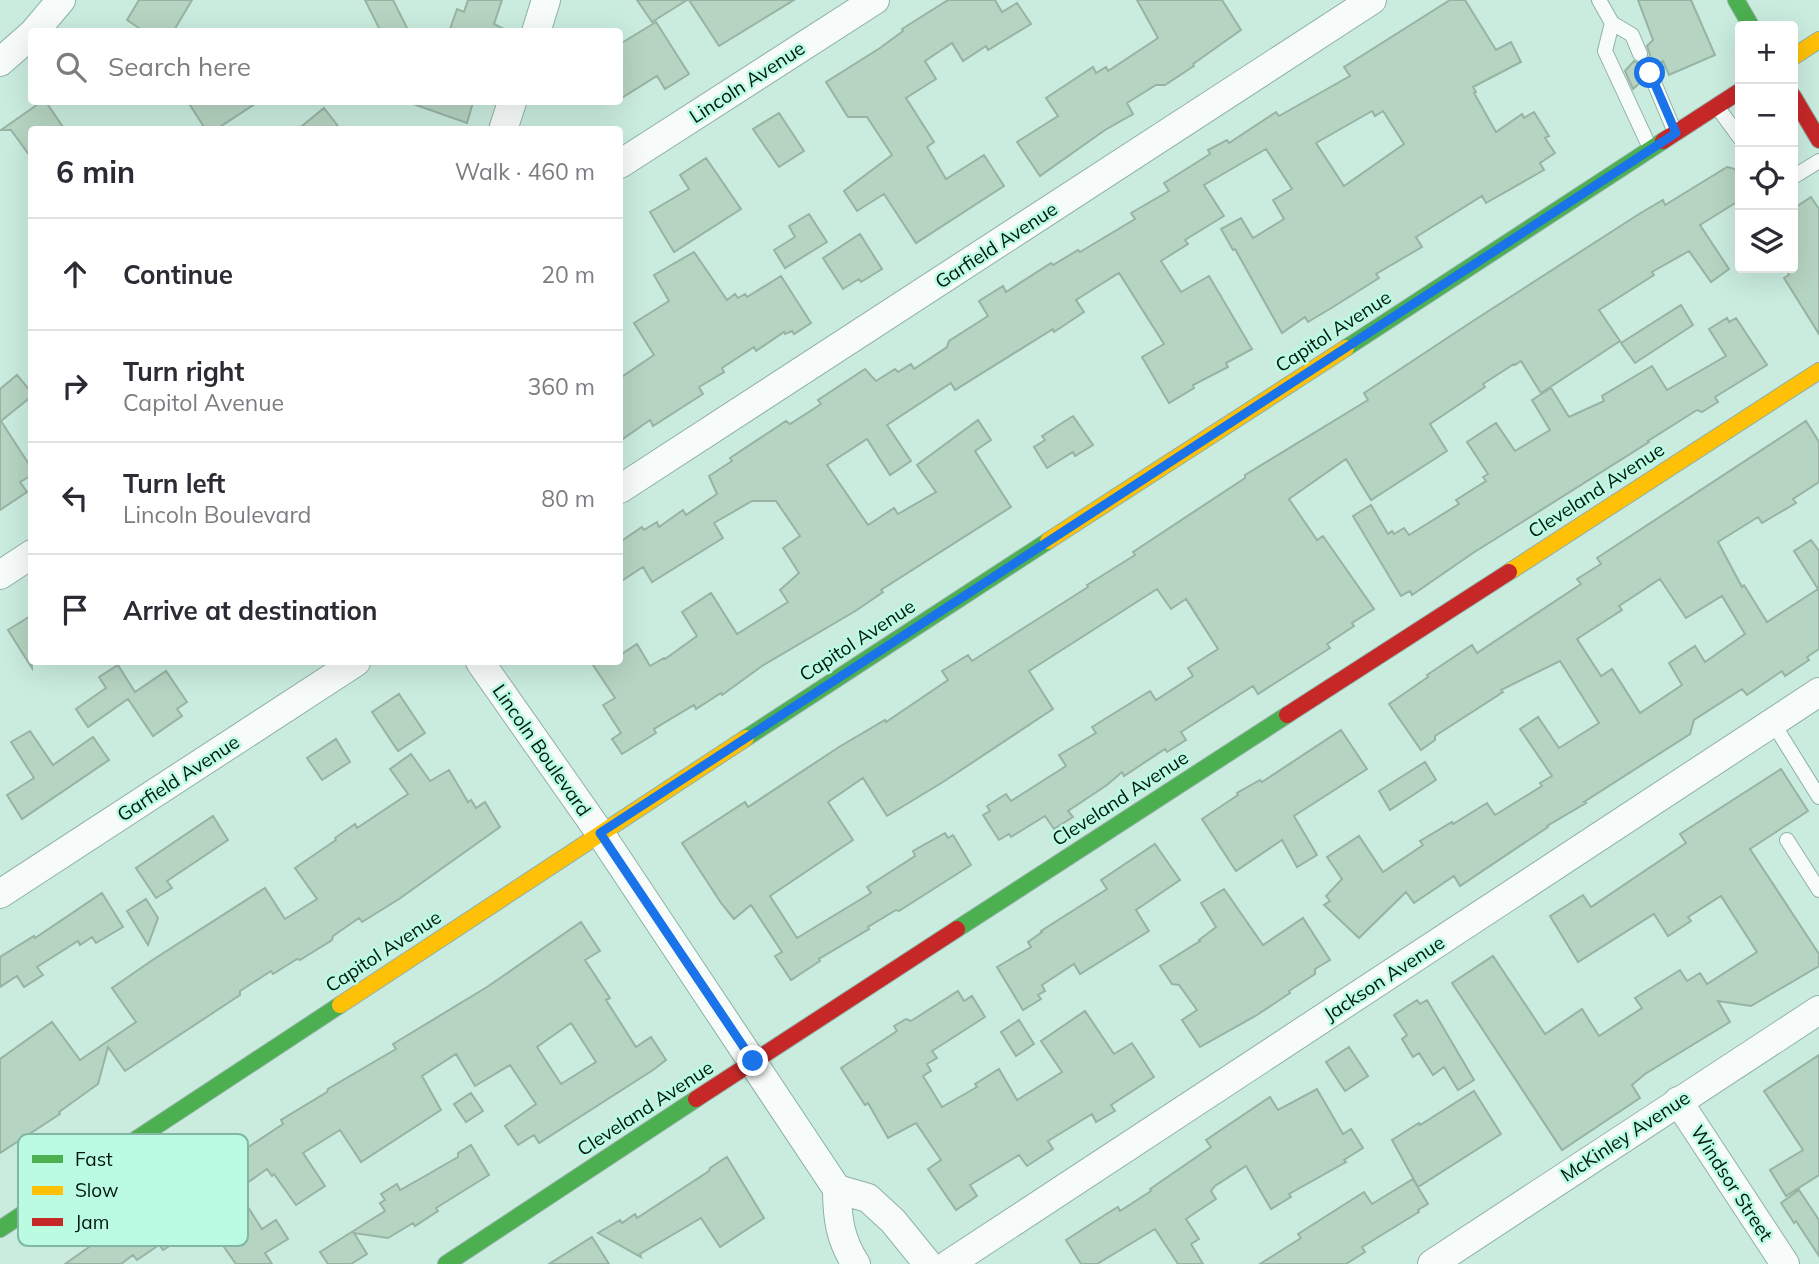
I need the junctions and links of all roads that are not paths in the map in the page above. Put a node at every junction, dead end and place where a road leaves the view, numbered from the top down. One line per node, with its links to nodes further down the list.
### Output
1 (61, 0): 9 (street)
2 (546, 0): 10 (street)
3 (875, 0): 27 (street, Lincoln Avenue)
4 (1372, 0): 30 (street, Garfield Avenue)
5 (1599, 0): 8 (lane)
6 (1736, 0): 7 (main road)
7 (1748, 21)
8 (1612, 23): 13 (lane); 25 (lane)
9 (37, 28)
10 (537, 28)
11 (28, 37): 15 (street)
12 (1819, 40): 14 (main road)
13 (1640, 54)
14 (1798, 54)
15 (0, 62)
16 (1650, 73): 23 (lane)
17 (1735, 94): 19 (main road, Capitol Avenue)
18 (511, 105): 21 (street)
19 (1717, 107): 22 (lane); 23 (main road, Capitol Avenue)
20 (1800, 123): 24 (main road)
21 (504, 126)
22 (1735, 131)
23 (1676, 133): 25 (main road, Capitol Avenue)
24 (1819, 140)
25 (1651, 149): 38 (main road, Capitol Avenue)
26 (1819, 161): 28 (lane)
27 (623, 162)
28 (1798, 174)
29 (1819, 371): 43 (main road, Cleveland Avenue)
30 (623, 487)
31 (28, 557): 32 (street)
32 (0, 575)
33 (351, 665): 41 (street, Garfield Avenue)
34 (482, 665): 38 (street, Lincoln Boulevard)
35 (1819, 692): 36 (street, Jackson Avenue)
36 (1773, 723): 37 (lane); 52 (street, Jackson Avenue)
37 (1819, 797)
38 (600, 833): 43 (street, Lincoln Boulevard); 45 (main road, Capitol Avenue)
39 (1787, 840): 40 (lane)
40 (1819, 890)
41 (0, 894)
42 (1819, 1010): 44 (street, McKinley Avenue)
43 (753, 1061): 46 (street, Lincoln Boulevard); 49 (main road, Cleveland Avenue)
44 (1678, 1101): 53 (street, McKinley Avenue); 54 (street, Windsor Street)
45 (144, 1134)
46 (837, 1189): 50 (street); 51 (street)
47 (18, 1217): 48 (main road, Capitol Avenue)
48 (0, 1229)
49 (446, 1264)
50 (856, 1264)
51 (928, 1264)
52 (949, 1264)
53 (1432, 1264)
54 (1785, 1264)

